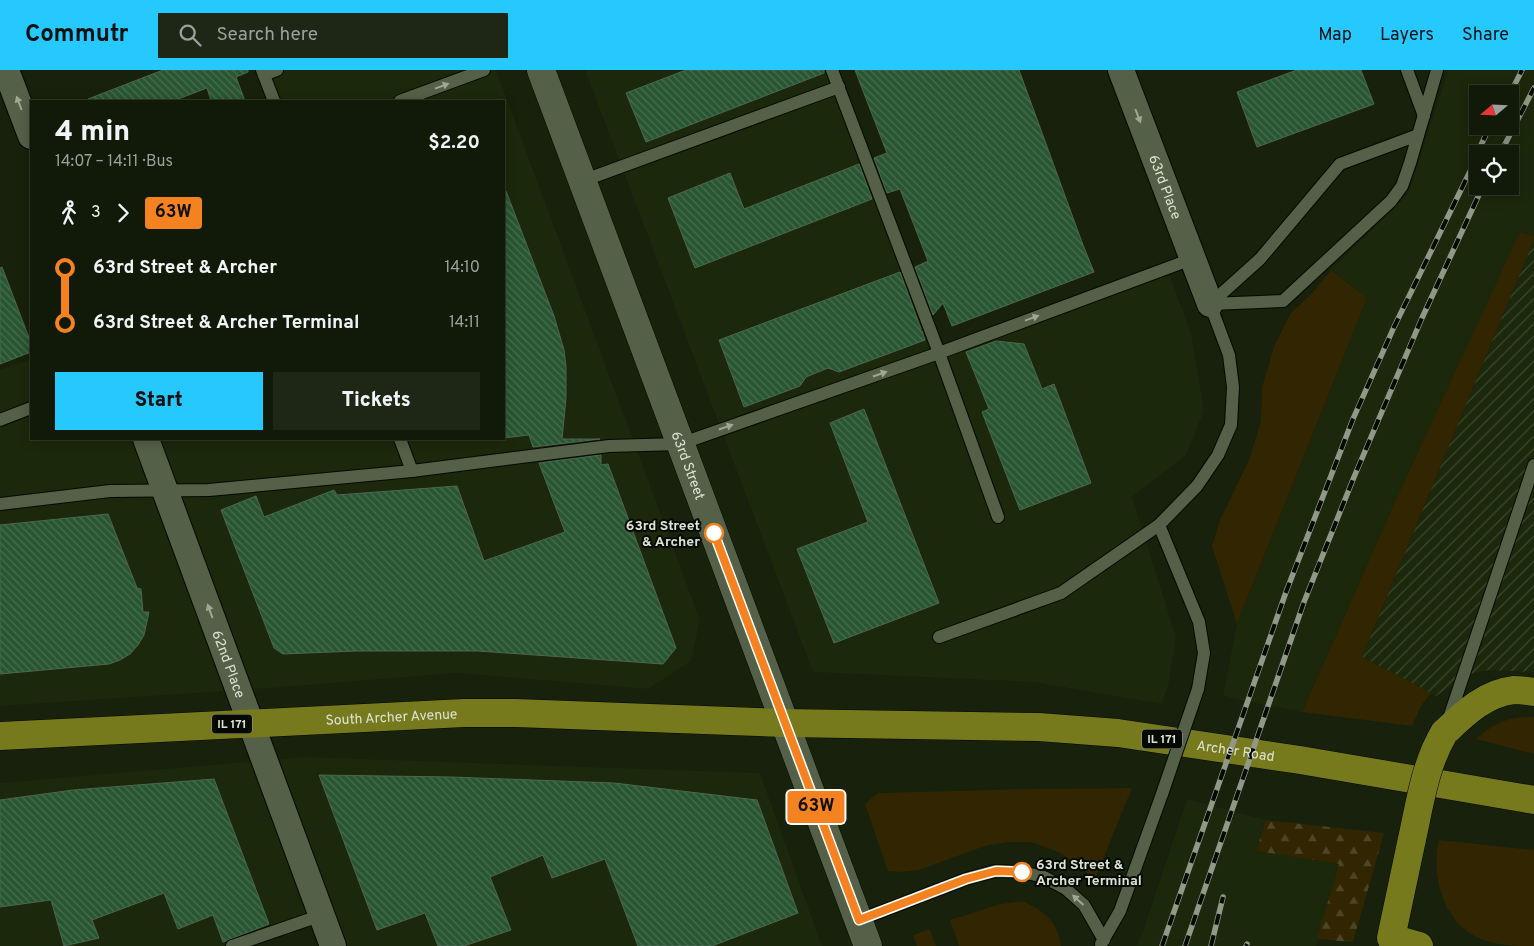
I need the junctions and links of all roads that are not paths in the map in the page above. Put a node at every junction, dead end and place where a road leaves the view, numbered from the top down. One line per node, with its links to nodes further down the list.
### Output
1 (6, 70): 14 (street, one-way to 1)
2 (277, 70): 9 (lane)
3 (484, 70): 12 (lane, one-way to 3)
4 (541, 70): 16 (main road, 63rd Street)
5 (832, 70): 10 (lane)
6 (1121, 70): 17 (street, 63rd Place, one-way to 17)
7 (1406, 70): 13 (lane)
8 (1437, 70): 13 (lane)
9 (263, 73): 11 (lane)
10 (839, 87): 16 (lane); 19 (lane)
11 (274, 100)
12 (403, 100)
13 (1424, 116): 15 (lane)
14 (30, 133)
15 (1418, 135): 18 (lane); 18 (lane)
16 (582, 181): 24 (main road, 63rd Street)
17 (1192, 259): 18 (street, 63rd Place); 19 (lane, one-way to 17)
18 (1210, 304): 30 (lane)
19 (938, 353): 24 (lane, one-way to 19); 29 (lane)
20 (30, 408): 21 (lane)
21 (0, 420)
22 (150, 440): 27 (street, 62nd Place)
23 (400, 440): 26 (lane)
24 (680, 444): 26 (lane); 34 (main road, 63rd Street)
25 (1534, 465): 35 (lane)
26 (412, 471): 27 (lane)
27 (166, 490): 28 (lane); 33 (street, 62nd Place, one-way to 27)
28 (0, 504)
29 (998, 517)
30 (1159, 525): 31 (lane); 41 (lane, bridge)
31 (938, 637)
32 (1534, 692): 35 (main road)
33 (251, 723): 34 (main road, South Archer Avenue / IL 171); 36 (main road, South Archer Avenue / IL 171); 38 (street, 62nd Place)
34 (785, 723): 37 (main road, Archer Road / IL 171); 39 (main road, 63rd Street)
35 (1444, 733): 40 (main road, bridge)
36 (0, 736)
37 (1534, 800)
38 (322, 916): 42 (lane); 43 (street, 62nd Place)
39 (859, 920): 41 (lane, one-way to 39); 44 (main road, 63rd Street)
40 (1390, 942): 45 (main road)
41 (1102, 943)
42 (232, 946)
43 (334, 946)
44 (868, 946)
45 (1419, 946)

